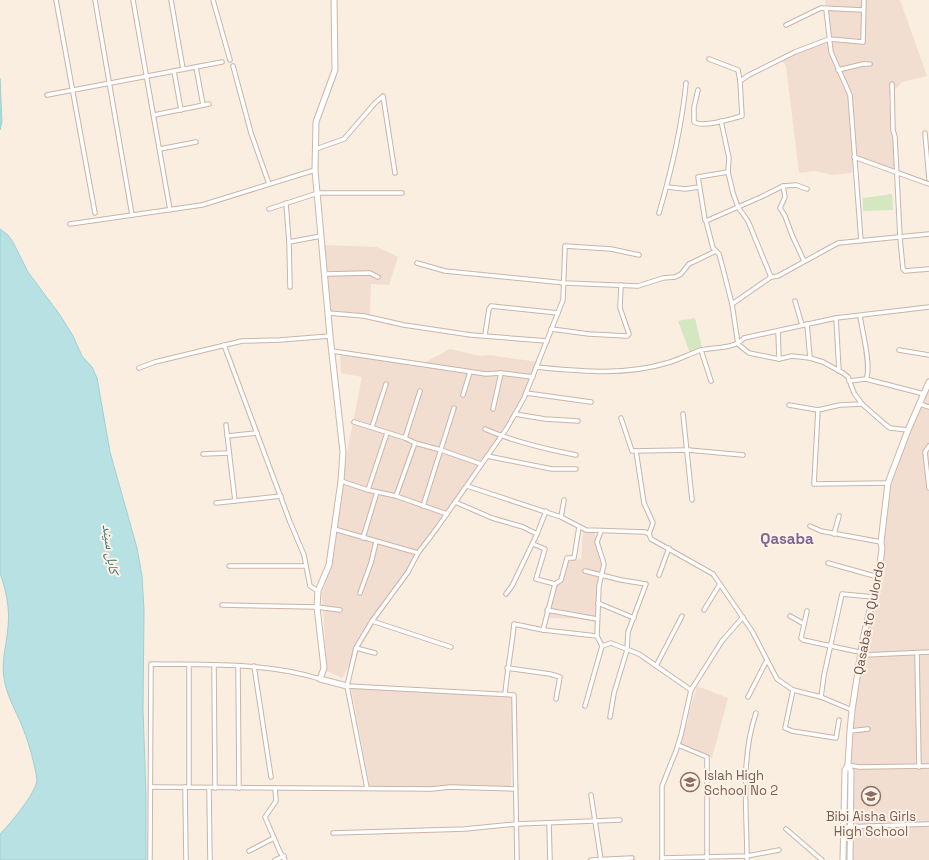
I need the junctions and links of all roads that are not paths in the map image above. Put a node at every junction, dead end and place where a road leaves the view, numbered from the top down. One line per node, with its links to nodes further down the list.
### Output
1 (56, 0): 26 (street)
2 (95, 0): 23 (street)
3 (133, 0): 21 (street)
4 (171, 0): 18 (street)
5 (213, 0): 13 (street)
6 (334, 0): 37 (street)
7 (864, 0): 9 (street)
8 (826, 9): 9 (street); 10 (street); 11 (street)
9 (863, 10): 11 (street)
10 (786, 25)
11 (829, 39): 19 (street); 22 (street)
12 (709, 59): 22 (street)
13 (230, 60)
14 (222, 62): 17 (street)
15 (870, 64): 19 (street)
16 (233, 66): 45 (street)
17 (196, 67): 18 (street); 30 (street)
18 (183, 69): 20 (street)
19 (838, 70): 38 (street)
20 (174, 71): 21 (street); 31 (street)
21 (147, 76): 23 (street); 32 (street)
22 (740, 82): 33 (street)
23 (110, 83): 26 (street); 59 (street)
24 (686, 83): 49 (street)
25 (892, 84): 42 (street)
26 (73, 90): 28 (street); 57 (street)
27 (698, 90): 33 (street)
28 (47, 95)
29 (209, 104): 30 (street)
30 (203, 105): 31 (street)
31 (181, 110): 32 (street)
32 (154, 114): 36 (street)
33 (721, 121): 41 (street)
34 (925, 133): 39 (street)
35 (196, 142): 36 (street)
36 (160, 149): 56 (street)
37 (316, 149): 40 (street); 43 (street)
38 (854, 157): 42 (street); 66 (street)
39 (928, 168): 44 (street)
40 (315, 170): 45 (street); 51 (street)
41 (728, 172): 48 (street); 54 (street)
42 (897, 172): 46 (street); 64 (street)
43 (395, 173)
44 (929, 179)
45 (269, 184): 56 (street)
46 (929, 184)
47 (783, 186): 50 (street); 54 (street); 69 (street)
48 (699, 187): 49 (street); 60 (street)
49 (667, 188): 58 (street)
50 (807, 189)
51 (318, 193): 52 (street); 53 (street); 63 (street)
52 (402, 193)
53 (286, 204): 55 (street); 65 (street)
54 (738, 207): 60 (street); 74 (street)
55 (269, 209)
56 (170, 210): 59 (street)
57 (95, 213)
58 (660, 213)
59 (132, 215): 61 (street)
60 (706, 221): 67 (street)
61 (70, 224)
62 (929, 234): 64 (street)
63 (322, 236): 65 (street); 72 (street)
64 (900, 238): 66 (street); 71 (street)
65 (289, 242): 77 (street)
66 (861, 242): 69 (street)
67 (716, 251): 76 (street); 79 (street)
68 (639, 255): 75 (street)
69 (804, 262): 74 (street)
70 (418, 263): 75 (street)
71 (929, 269)
72 (325, 274): 73 (street); 81 (street)
73 (378, 277)
74 (771, 278): 79 (street)
75 (564, 283): 76 (street); 82 (street)
76 (621, 285): 87 (street)
77 (290, 287)
78 (794, 301): 86 (street)
79 (732, 304): 92 (street)
80 (929, 308): 83 (street)
81 (328, 313): 89 (street); 90 (street)
82 (558, 313): 87 (street); 89 (street)
83 (860, 316): 84 (street); 106 (street)
84 (836, 318): 85 (street); 102 (street)
85 (807, 324): 86 (street); 98 (street)
86 (802, 325): 88 (street)
87 (551, 329): 91 (street)
88 (778, 331): 92 (street); 99 (street)
89 (485, 335): 91 (street)
90 (330, 336): 93 (street); 96 (street)
91 (547, 341): 100 (street)
92 (738, 344): 94 (street); 99 (street)
93 (224, 345): 101 (street); 132 (street)
94 (702, 350): 100 (street); 108 (street)
95 (899, 350): 97 (street)
96 (332, 351): 103 (street); 149 (street)
97 (929, 355)
98 (810, 358): 99 (street); 102 (street)
99 (779, 359)
100 (536, 367): 105 (street)
101 (139, 368)
102 (839, 371): 107 (street)
103 (470, 372): 104 (street); 114 (street)
104 (501, 373): 105 (street); 121 (street)
105 (533, 377): 112 (street)
106 (866, 379): 107 (street); 113 (street)
107 (849, 381): 116 (street)
108 (711, 382)
109 (929, 382): 113 (street, Qasaba to Qulordo)
110 (386, 384): 129 (street)
111 (420, 391): 136 (street)
112 (526, 393): 115 (street); 123 (street)
113 (924, 394): 117 (street, Qasaba to Qulordo)
114 (463, 395)
115 (591, 402)
116 (862, 404): 122 (street); 131 (street)
117 (920, 404): 119 (street); 131 (street, Qasaba to Qulordo)
118 (789, 405): 122 (street)
119 (929, 407)
120 (454, 408): 139 (street)
121 (493, 409)
122 (818, 410): 150 (street)
123 (515, 414): 126 (street); 135 (street)
124 (682, 414): 140 (street)
125 (621, 418): 141 (street)
126 (578, 421)
127 (354, 422): 129 (street)
128 (226, 425): 134 (street)
129 (372, 427): 133 (street)
130 (485, 429): 135 (street)
131 (908, 430): 150 (street, Qasaba to Qulordo)
132 (257, 433): 134 (street); 155 (street)
133 (387, 433): 136 (street); 153 (street)
134 (227, 436): 142 (street)
135 (501, 436): 144 (street); 146 (street)
136 (405, 438): 137 (street)
137 (415, 444): 139 (street); 156 (street)
138 (929, 446): 152 (street)
139 (441, 450): 147 (street); 162 (street)
140 (688, 450): 141 (street); 145 (street); 158 (street)
141 (636, 451): 172 (street)
142 (229, 453): 143 (street); 159 (street)
143 (203, 454)
144 (576, 455)
145 (743, 455)
146 (487, 456): 147 (street); 148 (street)
147 (481, 464): 151 (street)
148 (576, 469)
149 (341, 481): 153 (street); 169 (street)
150 (888, 483): 176 (street, Qasaba to Qulordo)
151 (467, 486): 160 (street); 163 (street)
152 (929, 488)
153 (368, 490): 154 (street)
154 (377, 492): 156 (street); 174 (street)
155 (281, 496): 159 (street); 182 (street)
156 (396, 496): 162 (street)
157 (564, 500): 166 (street)
158 (692, 500)
159 (235, 501): 161 (street)
160 (455, 502): 164 (street); 171 (street)
161 (216, 503)
162 (423, 506): 164 (street)
163 (546, 511): 166 (street); 171 (street)
164 (447, 514): 179 (street)
165 (838, 516): 173 (street)
166 (561, 517): 167 (street)
167 (579, 526): 170 (street); 187 (street)
168 (810, 526): 173 (street)
169 (334, 529): 174 (street); 189 (street)
170 (601, 531): 172 (street); 185 (street)
171 (537, 534): 177 (street)
172 (649, 534): 178 (street)
173 (834, 534): 176 (street)
174 (363, 538): 175 (street)
175 (376, 542): 179 (street); 190 (street)
176 (881, 542): 186 (street, Qasaba to Qulordo)
177 (533, 544): 187 (street); 191 (street)
178 (669, 548): 184 (street); 188 (street)
179 (418, 553): 205 (street)
180 (828, 563): 186 (street)
181 (229, 566): 182 (street)
182 (306, 566): 189 (street)
183 (585, 571): 185 (street)
184 (659, 574)
185 (602, 575): 193 (street); 203 (street)
186 (878, 577): 192 (street, Qasaba to Qulordo)
187 (555, 584): 197 (street)
188 (720, 584): 198 (street); 202 (street)
189 (318, 591): 195 (street)
190 (360, 593)
191 (506, 594)
192 (873, 597): 210 (street); 216 (street, Qasaba to Qulordo)
193 (598, 603): 203 (street); 204 (street)
194 (222, 605): 195 (street)
195 (317, 607): 196 (street); 225 (street)
196 (340, 610)
197 (547, 610): 204 (street); 207 (street)
198 (704, 610)
199 (807, 611): 206 (street)
200 (682, 616): 223 (street)
201 (790, 616): 206 (street)
202 (743, 617): 218 (street); 227 (street)
203 (634, 618): 213 (street)
204 (598, 619): 208 (street)
205 (372, 621): 211 (street); 212 (street)
206 (804, 624): 210 (street)
207 (543, 630): 208 (street); 224 (street)
208 (597, 636): 209 (street)
209 (602, 646): 213 (street); 233 (street)
210 (830, 646): 216 (street); 231 (street)
211 (451, 647)
212 (356, 648): 215 (street); 226 (street)
213 (627, 650): 223 (street); 236 (street)
214 (929, 652): 217 (street)
215 (376, 653)
216 (861, 654): 217 (street); 234 (street, Qasaba to Qulordo)
217 (917, 654): 243 (street)
218 (767, 660): 228 (street); 230 (street)
219 (190, 665): 220 (street); 245 (street); 247 (street)
220 (214, 665): 221 (street); 249 (street)
221 (238, 666): 222 (street); 250 (street)
222 (254, 666): 225 (street); 244 (street)
223 (656, 666): 227 (street)
224 (507, 668): 229 (street); 232 (street)
225 (320, 679): 226 (street)
226 (347, 686): 229 (street); 252 (street)
227 (691, 690): 240 (street)
228 (792, 690): 231 (street); 237 (street)
229 (505, 694): 253 (street)
230 (748, 697)
231 (821, 697): 234 (street)
232 (556, 699)
233 (585, 706)
234 (852, 710): 239 (street, Qasaba to Qulordo)
235 (756, 713): 270 (street)
236 (610, 717)
237 (838, 720)
238 (868, 729): 239 (street)
239 (850, 731): 241 (street, Qasaba to Qulordo)
240 (678, 745): 269 (street); 271 (street)
241 (848, 766): 243 (street); 260 (street, Qasaba to Qulordo); 261 (street)
242 (929, 766): 243 (street)
243 (919, 767)
244 (271, 777)
245 (151, 787): 246 (street); 272 (street)
246 (185, 787): 247 (street); 273 (street)
247 (190, 787): 248 (street)
248 (209, 788): 249 (street); 274 (street)
249 (215, 788): 250 (street)
250 (239, 788): 251 (street)
251 (275, 788): 252 (street); 264 (street)
252 (366, 788): 253 (street)
253 (515, 789): 258 (street)
254 (591, 795): 256 (street)
255 (620, 820): 256 (street)
256 (595, 822): 257 (street); 279 (street)
257 (549, 823): 258 (street); 277 (street)
258 (516, 824): 263 (street); 276 (street)
259 (929, 824): 261 (street)
260 (844, 827): 261 (street); 281 (street, Qasaba to Qulordo)
261 (850, 827): 282 (street)
262 (786, 829): 280 (street)
263 (333, 833)
264 (274, 838): 266 (street); 267 (street)
265 (779, 850): 270 (street)
266 (249, 852)
267 (285, 858): 275 (street)
268 (632, 858): 279 (street)
269 (707, 858): 270 (street); 271 (street)
270 (747, 858)
271 (662, 859)
272 (150, 860)
273 (186, 860)
274 (210, 860)
275 (275, 860)
276 (517, 860)
277 (550, 860)
278 (591, 860): 279 (street)
279 (601, 860)
280 (822, 860)
281 (843, 860)
282 (850, 860)

